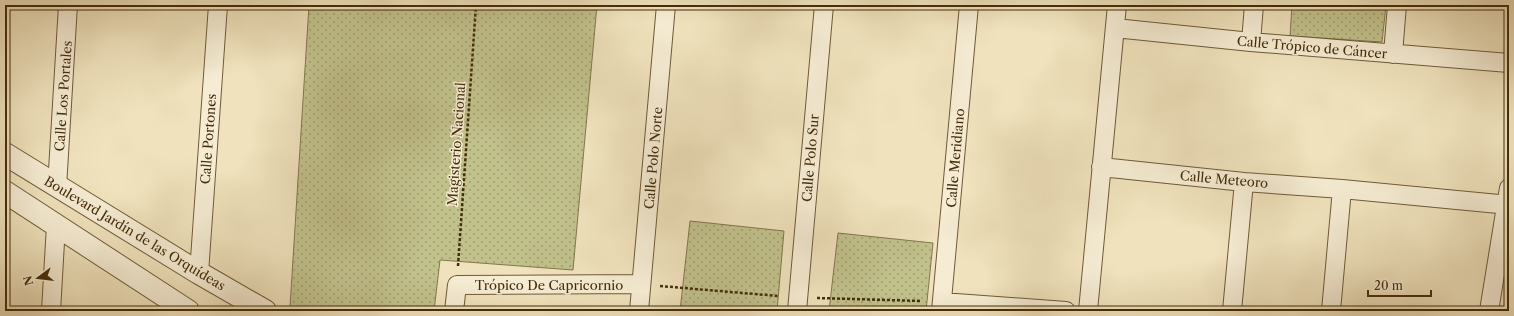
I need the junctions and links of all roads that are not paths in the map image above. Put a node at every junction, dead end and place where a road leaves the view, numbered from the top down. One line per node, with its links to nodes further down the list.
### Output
1 (68, 5): 16 (street, Calle Los Portales)
2 (218, 5): 21 (street, Calle Portones)
3 (666, 5): 22 (street, Calle Polo Norte)
4 (824, 5): 29 (street, Calle Polo Sur)
5 (969, 5): 23 (street, Calle Meridiano)
6 (1117, 5): 9 (street)
7 (1254, 5): 10 (street)
8 (1397, 5): 11 (street)
9 (1115, 28): 10 (street, Calle Trópico de Cáncer); 14 (street)
10 (1251, 42): 11 (street, Calle Trópico de Cáncer)
11 (1393, 54): 12 (street, Calle Trópico de Cáncer)
12 (1509, 63)
13 (5, 154): 16 (street, Boulevard Jardín de las Orquídeas)
14 (1101, 167): 15 (street, Calle Meteoro); 31 (street)
15 (1244, 182): 17 (street, Calle Meteoro); 32 (street)
16 (57, 187): 21 (street, Boulevard Jardín de las Orquídeas)
17 (1342, 189): 19 (street, Calle Meteoro); 33 (street)
18 (5, 192): 20 (street)
19 (1508, 199): 34 (street)
20 (56, 225): 24 (street); 25 (street)
21 (199, 272): 26 (street, Boulevard Jardín de las Orquídeas)
22 (641, 284): 27 (street, Trópico De Capricornio); 28 (street, Calle Polo Norte)
23 (942, 306): 30 (street)
24 (51, 311)
25 (188, 311)
26 (265, 311)
27 (454, 311)
28 (639, 311)
29 (797, 311)
30 (1066, 311)
31 (1088, 311)
32 (1232, 311)
33 (1331, 311)
34 (1489, 311)

